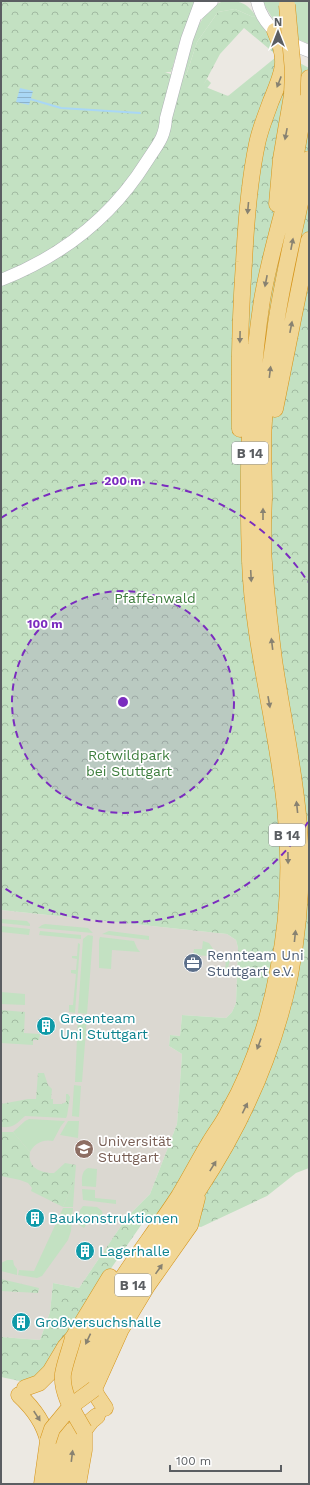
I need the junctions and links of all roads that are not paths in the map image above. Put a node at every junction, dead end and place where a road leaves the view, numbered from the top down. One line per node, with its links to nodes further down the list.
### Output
1 (201, 1): 6 (main road)
2 (212, 1): 6 (main road)
3 (250, 1): 5 (main road)
4 (287, 3): 12 (highway, B 14, one-way to 12, bridge)
5 (258, 5): 7 (main road)
6 (195, 16): 13 (main road)
7 (275, 31): 8 (main road); 15 (highway, one-way to 15)
8 (309, 51)
9 (309, 78): 10 (highway)
10 (304, 160): 12 (highway); 14 (highway, one-way to 10)
11 (309, 240): 14 (highway, B 14, one-way to 11)
12 (274, 243): 15 (highway, B 14, one-way to 15)
13 (1, 280)
14 (264, 494): 18 (highway, B 14, one-way to 14)
15 (250, 537): 16 (highway, B 14, one-way to 16)
16 (204, 1152): 17 (highway, B 14); 18 (highway, B 14, one-way to 18)
17 (73, 1338): 19 (highway, B 14, bridge); 21 (highway, B 14, one-way to 21)
18 (82, 1388): 19 (highway, B 14, bridge); 20 (highway)
19 (71, 1406): 20 (highway, B 14, bridge); 21 (highway, B 14, bridge)
20 (73, 1428): 22 (highway); 24 (highway, one-way to 20); 25 (highway, B 14)
21 (48, 1441): 23 (highway, B 14)
22 (55, 1480)
23 (42, 1484)
24 (68, 1484)
25 (78, 1484)

